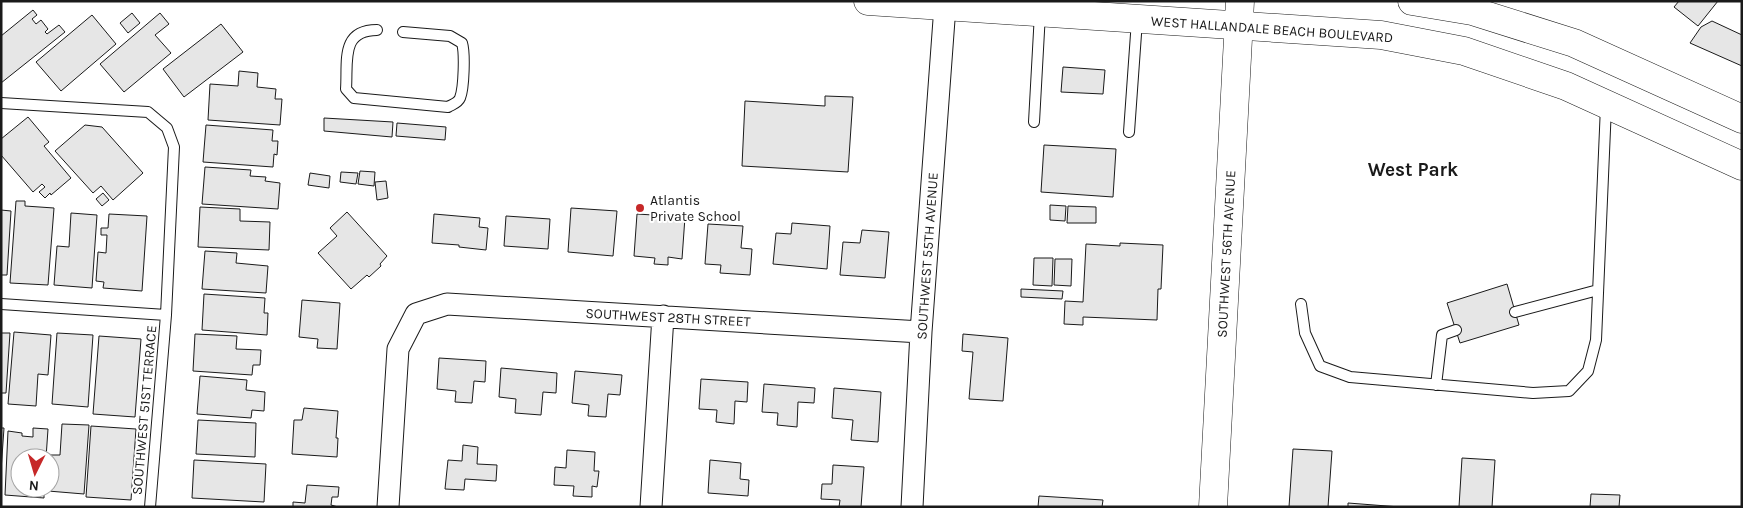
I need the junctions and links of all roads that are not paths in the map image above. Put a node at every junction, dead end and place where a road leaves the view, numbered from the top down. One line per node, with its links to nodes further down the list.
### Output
1 (868, 1): 3 (main road, WEST HALLANDALE BEACH BOULEVARD)
2 (1412, 1): 11 (main road)
3 (945, 6): 4 (main road, WEST HALLANDALE BEACH BOULEVARD); 22 (street, SOUTHWEST 55TH AVENUE)
4 (1040, 12): 6 (main road, WEST HALLANDALE BEACH BOULEVARD); 12 (lane)
5 (1239, 14): 6 (main road, WEST HALLANDALE BEACH BOULEVARD); 10 (main road, WEST HALLANDALE BEACH BOULEVARD); 28 (main road, SOUTHWEST 56TH AVENUE)
6 (1137, 19): 13 (lane)
7 (377, 30): 8 (lane)
8 (403, 32)
9 (1, 103): 19 (lane, SOUTHWEST 51ST TERRACE)
10 (1606, 105): 14 (main road, WEST HALLANDALE BEACH BOULEVARD); 15 (lane)
11 (1742, 119)
12 (1034, 122)
13 (1129, 132)
14 (1741, 166)
15 (1598, 290): 18 (lane); 23 (lane)
16 (1, 304): 19 (lane)
17 (1301, 304): 23 (lane)
18 (1515, 312)
19 (166, 315): 24 (lane, SOUTHWEST 51ST TERRACE)
20 (664, 316): 22 (street, SOUTHWEST 28TH STREET); 25 (street, SOUTHWEST 28TH STREET); 26 (street)
21 (1456, 330): 23 (lane)
22 (921, 332): 27 (street, SOUTHWEST 55TH AVENUE)
23 (1436, 385)
24 (150, 507)
25 (388, 507)
26 (651, 507)
27 (912, 507)
28 (1213, 507)

